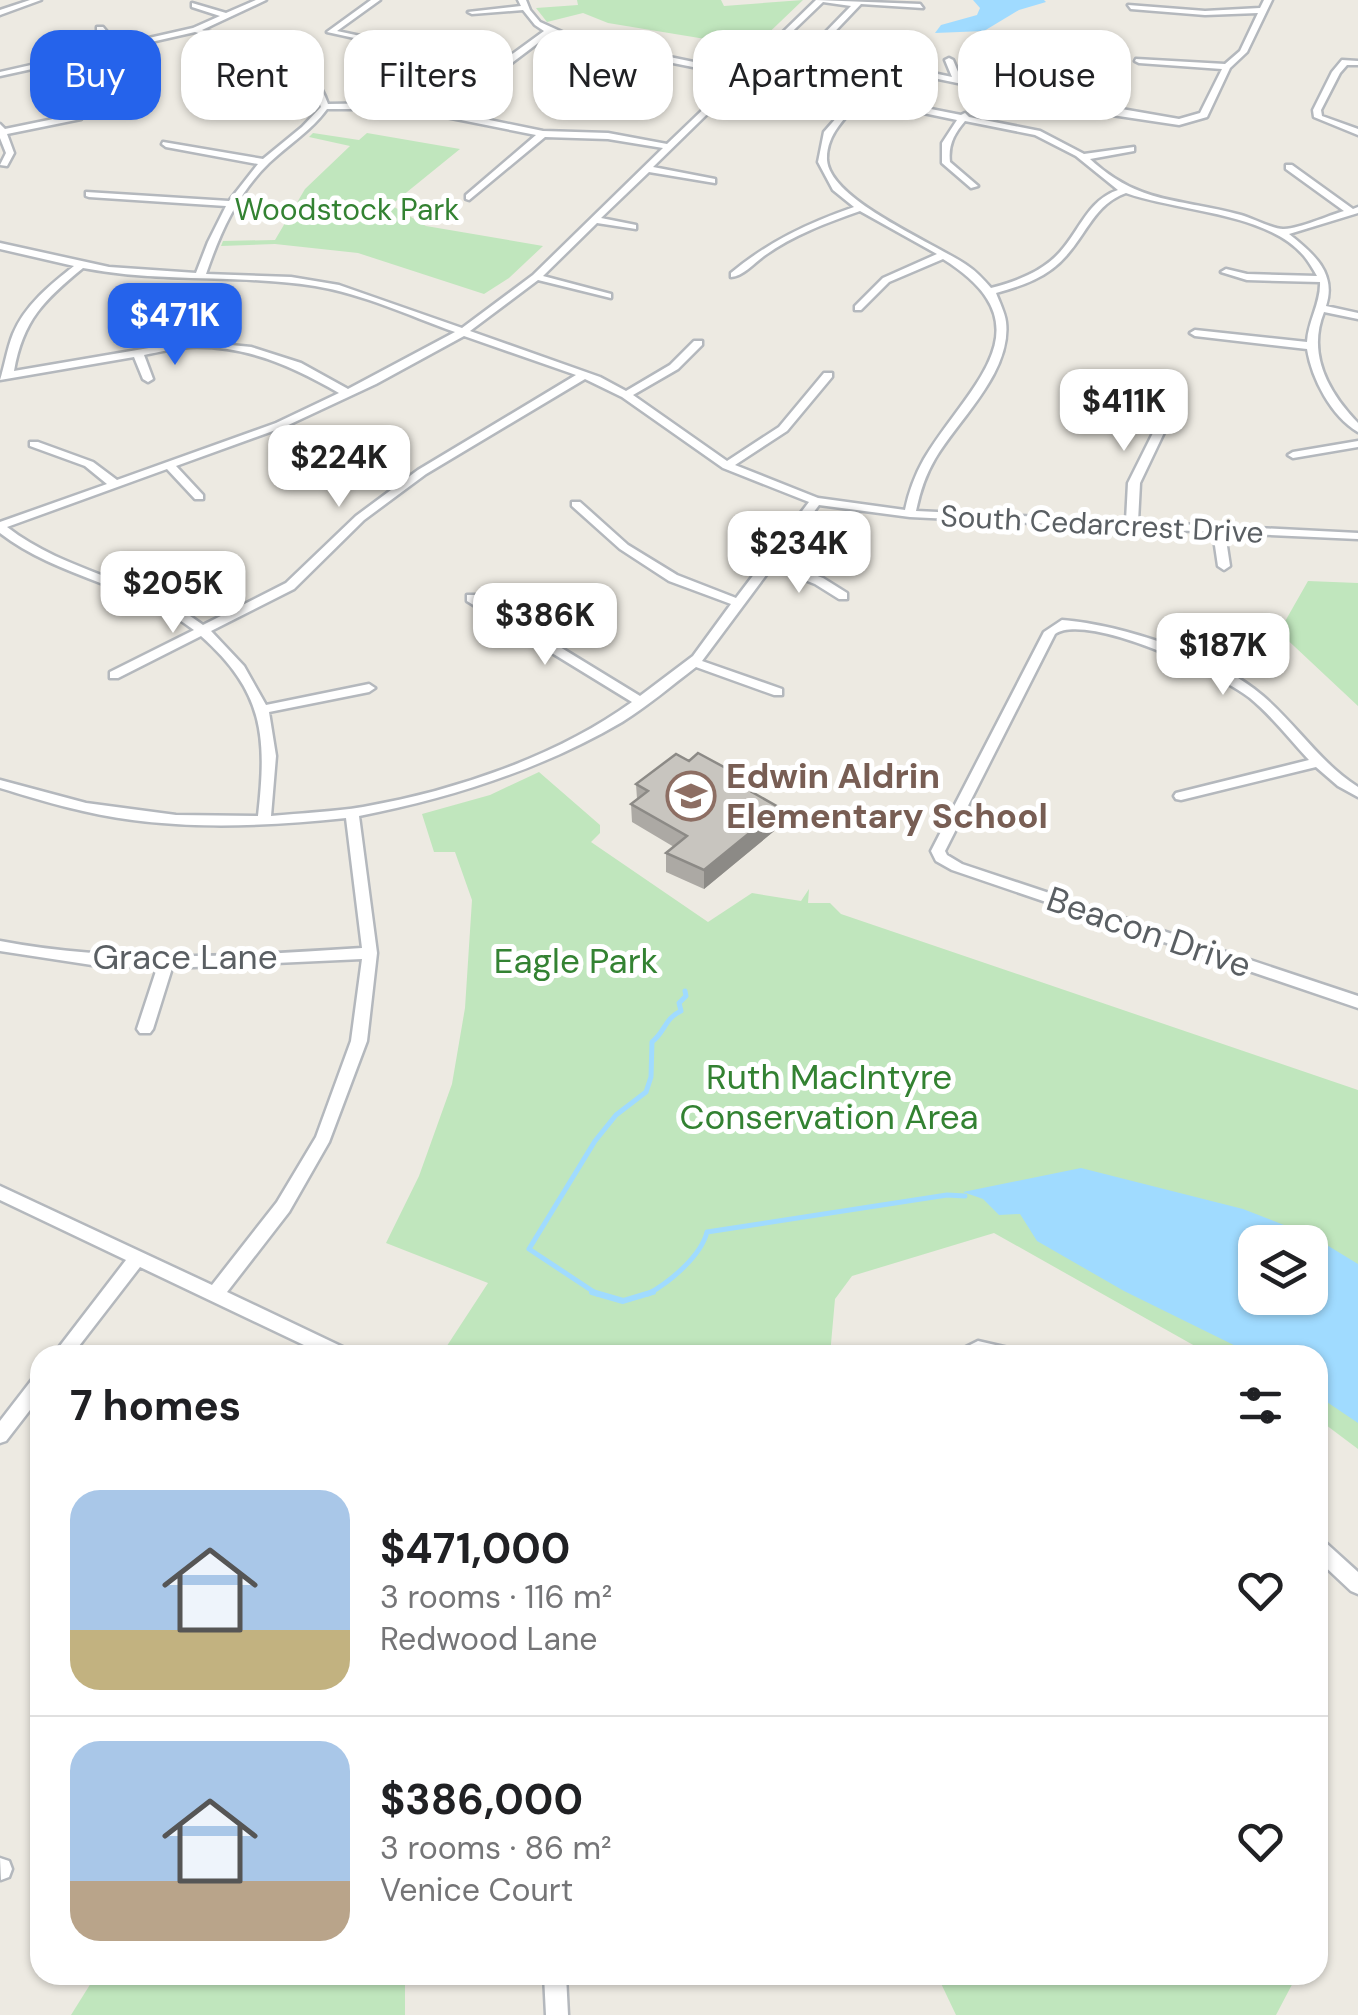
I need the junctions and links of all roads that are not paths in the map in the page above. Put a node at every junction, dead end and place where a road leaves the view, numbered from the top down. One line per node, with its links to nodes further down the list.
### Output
1 (37, 0): 13 (street)
2 (262, 0): 14 (street)
3 (376, 0): 20 (street)
4 (1268, 0): 11 (street)
5 (821, 1): 7 (street); 18 (street)
6 (523, 4): 12 (street); 17 (street)
7 (857, 4): 9 (street); 27 (street)
8 (195, 5): 14 (street)
9 (920, 6)
10 (1131, 8): 15 (street)
11 (1263, 10): 15 (street); 19 (street)
12 (472, 12)
13 (0, 13)
14 (227, 16): 16 (street)
15 (1237, 21): 19 (street)
16 (195, 30)
17 (546, 30)
18 (790, 30)
19 (1254, 32): 25 (street)
20 (533, 42)
21 (949, 60): 27 (street)
22 (1139, 60): 25 (street)
23 (1358, 64): 37 (street)
24 (30, 67): 26 (street)
25 (1227, 67): 30 (street)
26 (0, 74)
27 (958, 81)
28 (324, 101): 29 (street)
29 (325, 107): 38 (street); 43 (street)
30 (1131, 112)
31 (64, 120): 36 (street)
32 (696, 120): 40 (street)
33 (836, 120): 53 (street)
34 (962, 120): 48 (street)
35 (983, 120): 42 (street)
36 (2, 129): 44 (street)
37 (1358, 132)
38 (542, 134): 40 (street); 51 (street)
39 (166, 144): 43 (street)
40 (668, 147): 46 (street)
41 (1131, 149): 42 (street)
42 (1083, 157): 49 (street)
43 (264, 162): 52 (street)
44 (4, 164)
45 (1289, 167): 54 (street)
46 (648, 169): 47 (street); 55 (street)
47 (712, 181)
48 (974, 186)
49 (1126, 190): 57 (street); 66 (street)
50 (90, 194): 52 (street)
51 (469, 197)
52 (230, 204): 62 (street)
53 (860, 208): 59 (street); 63 (street)
54 (1354, 210): 57 (street)
55 (595, 220): 56 (street); 64 (street)
56 (632, 227)
57 (1282, 233): 65 (street)
58 (0, 246): 60 (street, South Cedarcrest Drive)
59 (941, 256): 66 (street); 68 (street)
60 (80, 266): 62 (street, South Cedarcrest Drive); 77 (street)
61 (1226, 272): 65 (street)
62 (201, 274): 71 (street, South Cedarcrest Drive)
63 (734, 275)
64 (536, 277): 67 (street); 71 (street)
65 (1324, 279): 69 (street)
66 (990, 291): 93 (street)
67 (608, 296)
68 (858, 308)
69 (1320, 308): 70 (street); 74 (street)
70 (1358, 316)
71 (462, 332): 76 (street, South Cedarcrest Drive); 80 (street)
72 (1195, 333): 74 (street)
73 (698, 343): 81 (street)
74 (1312, 346): 83 (street)
75 (138, 354): 77 (street); 79 (street); 80 (street)
76 (584, 375): 81 (street, South Cedarcrest Drive); 103 (street)
77 (4, 376)
78 (828, 376): 88 (street)
79 (148, 379)
80 (348, 394): 87 (street)
81 (626, 395): 88 (street, South Cedarcrest Drive)
82 (1176, 399): 94 (street)
83 (1358, 429)
84 (34, 444): 89 (street)
85 (1358, 444): 86 (street)
86 (1293, 455)
87 (170, 466): 89 (street); 90 (street)
88 (727, 466): 91 (street, South Cedarcrest Drive)
89 (116, 484): 95 (street)
90 (199, 497)
91 (816, 502): 93 (street, South Cedarcrest Drive); 98 (street)
92 (576, 504): 102 (street)
93 (910, 514): 94 (street, South Cedarcrest Drive)
94 (1132, 524): 96 (street, South Cedarcrest Drive)
95 (0, 527): 103 (street)
96 (1219, 531): 97 (street, South Cedarcrest Drive); 99 (street)
97 (1358, 536)
98 (771, 563): 100 (street); 102 (street)
99 (1224, 566)
100 (843, 596)
101 (471, 598): 108 (street)
102 (739, 603): 104 (street)
103 (206, 631): 105 (street); 109 (street)
104 (694, 662): 107 (street); 108 (street)
105 (114, 675)
106 (368, 688): 109 (street)
107 (778, 692)
108 (642, 703): 114 (street)
109 (262, 710): 115 (street)
110 (1316, 764): 112 (street); 113 (street); 119 (street, Beacon Drive)
111 (0, 784): 115 (street)
112 (1358, 794)
113 (1181, 796)
114 (352, 813): 115 (street); 117 (street)
115 (264, 820)
116 (0, 946): 118 (street, Grace Lane)
117 (370, 953): 118 (street, Grace Lane); 123 (street)
118 (166, 964): 120 (street)
119 (1358, 1002)
120 (145, 1029)
121 (0, 1193): 122 (street)
122 (138, 1258): 123 (street); 124 (street)
123 (214, 1294): 125 (street)
124 (70, 1345)
125 (322, 1345)
126 (30, 1396): 127 (street)
127 (0, 1435)
128 (1328, 1559): 129 (street)
129 (1358, 1585)
130 (556, 1985): 131 (street)
131 (557, 2015)

